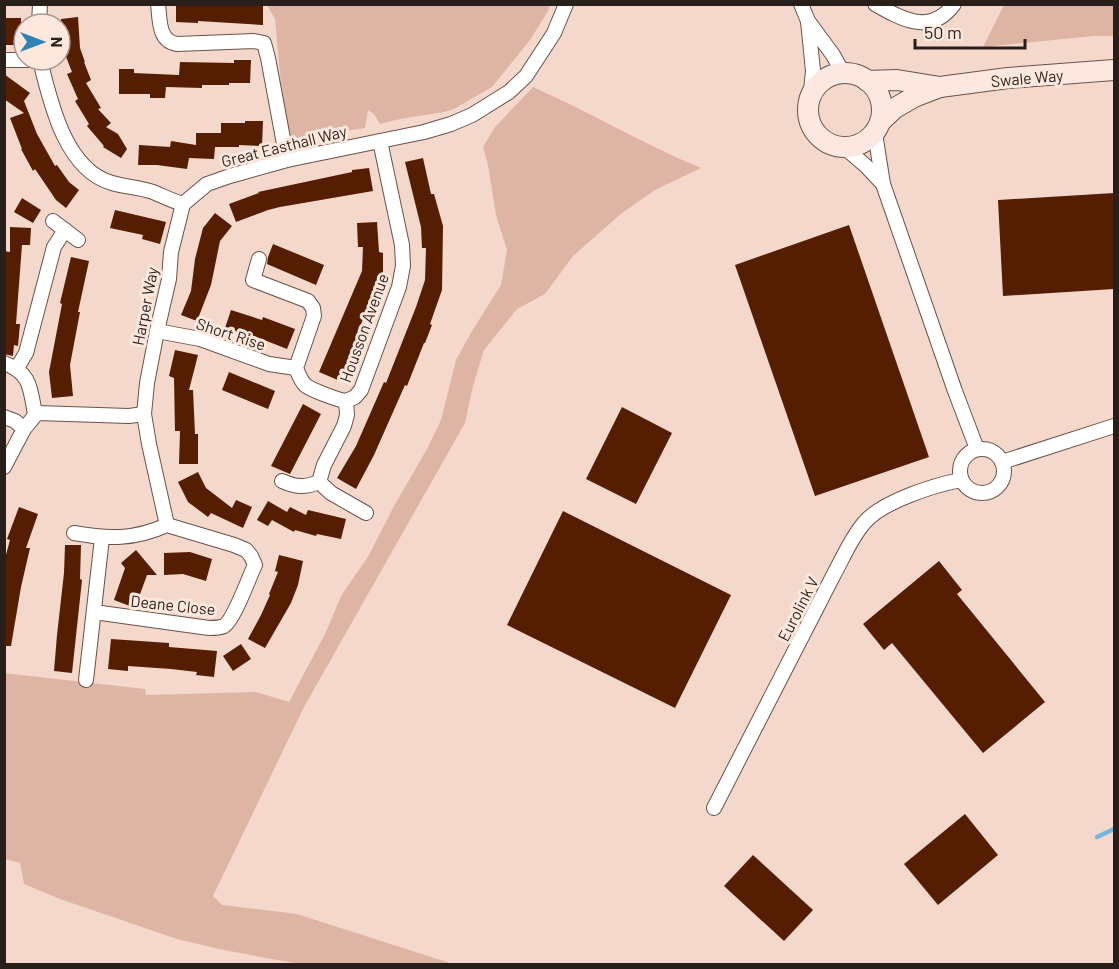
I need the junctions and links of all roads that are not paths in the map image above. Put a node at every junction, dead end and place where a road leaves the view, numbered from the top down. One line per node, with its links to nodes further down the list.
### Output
1 (145, 4): 6 (street)
2 (566, 4): 15 (street, Great Easthall Way)
3 (801, 4): 7 (street)
4 (875, 4): 5 (street)
5 (954, 4)
6 (158, 5): 17 (street)
7 (808, 21): 10 (street); 13 (street)
8 (1114, 70): 12 (street, Swale Way)
9 (43, 72): 19 (street)
10 (843, 74): 11 (street); 13 (street)
11 (867, 81): 12 (street, Swale Way); 14 (street)
12 (940, 87): 14 (street, Swale Way)
13 (810, 100): 16 (street)
14 (878, 127): 16 (street); 18 (street)
15 (380, 141): 17 (street, Great Easthall Way); 27 (street, Housson Avenue)
16 (846, 148): 18 (street)
17 (286, 160): 19 (street, Great Easthall Way)
18 (883, 184): 33 (street)
19 (183, 204): 24 (street, Harper Way)
20 (53, 221): 21 (street)
21 (65, 230): 22 (street); 25 (street)
22 (78, 240)
23 (260, 259): 26 (street)
24 (157, 331): 26 (street, Short Rise); 29 (street, Harper Way)
25 (10, 366): 28 (street)
26 (296, 368): 27 (street)
27 (346, 401): 38 (street, Housson Avenue)
28 (35, 414): 29 (street); 32 (street)
29 (144, 414): 40 (street)
30 (4, 417): 32 (street)
31 (1114, 426): 34 (street)
32 (24, 429): 35 (street)
33 (977, 449): 34 (street); 36 (street)
34 (1002, 462): 36 (street)
35 (4, 467)
36 (961, 480): 45 (street, Eurolink V)
37 (282, 481): 38 (street)
38 (319, 482): 39 (street)
39 (366, 513)
40 (167, 525): 42 (street); 43 (street, Deane Close)
41 (74, 533): 42 (street)
42 (102, 538): 43 (street)
43 (94, 612): 44 (street)
44 (86, 680)
45 (714, 808)

